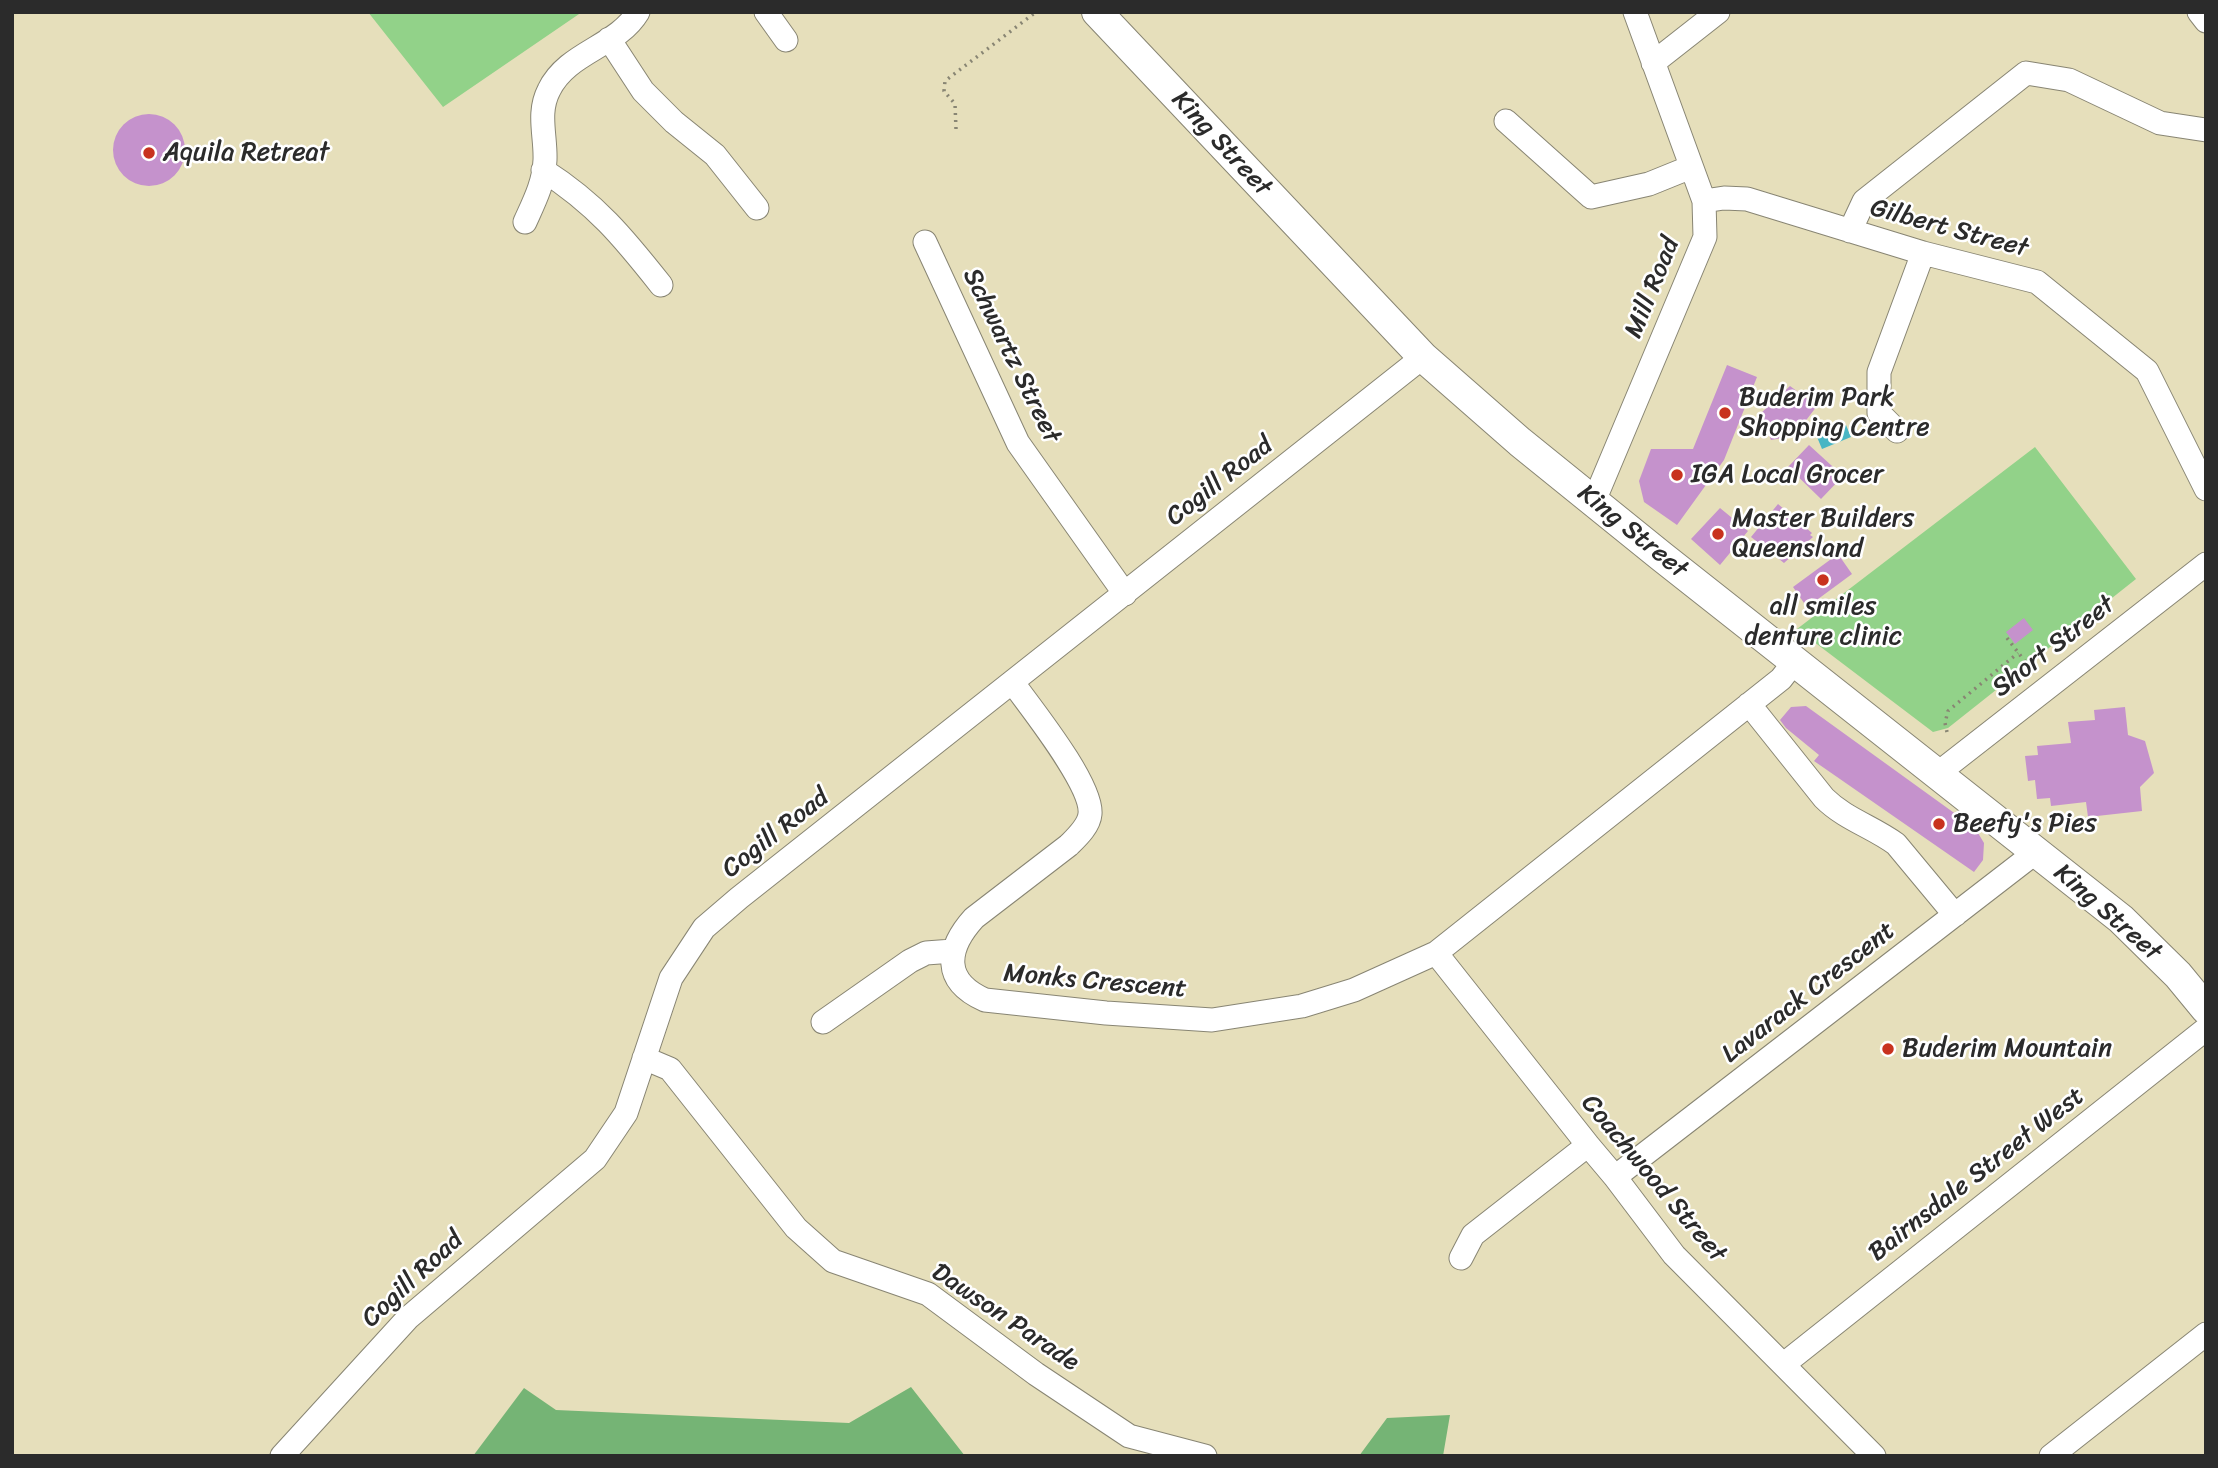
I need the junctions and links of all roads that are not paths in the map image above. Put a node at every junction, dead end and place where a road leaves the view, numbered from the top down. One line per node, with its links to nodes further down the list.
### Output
1 (638, 12): 8 (street)
2 (766, 12): 9 (street)
3 (1097, 12): 22 (main road, King Street)
4 (1635, 12): 10 (street, Mill Road)
5 (1718, 12): 10 (street)
6 (2199, 12): 7 (street)
7 (2206, 21)
8 (609, 38): 14 (street); 16 (street)
9 (786, 40)
10 (1653, 63): 13 (street, Mill Road)
11 (1506, 121): 13 (street)
12 (2206, 130): 18 (street)
13 (1691, 167): 15 (street, Mill Road)
14 (543, 170): 17 (street); 21 (street)
15 (1704, 201): 18 (street, Gilbert Street); 25 (street, Mill Road)
16 (757, 208)
17 (525, 222)
18 (1850, 231): 20 (street, Gilbert Street)
19 (925, 242): 27 (street, Schwartz Street)
20 (1923, 253): 23 (street); 24 (street, Gilbert Street)
21 (661, 285)
22 (1423, 357): 25 (main road, King Street); 27 (street, Cogill Road)
23 (1896, 431)
24 (2206, 489)
25 (1594, 501): 28 (main road, King Street)
26 (2206, 564): 31 (street, Short Street)
27 (1125, 594): 29 (street, Cogill Road)
28 (1795, 661): 30 (street); 31 (main road, King Street)
29 (1013, 683): 34 (street); 39 (street, Cogill Road)
30 (1749, 704): 33 (street); 35 (street)
31 (1937, 774): 32 (main road, King Street)
32 (2036, 852): 33 (street, Lavarack Crescent); 36 (main road, King Street)
33 (1955, 915): 41 (street, Lavarack Crescent)
34 (953, 951): 35 (street, Monks Crescent); 37 (street)
35 (1436, 953): 40 (street, Coachwood Street)
36 (2206, 1009)
37 (823, 1022)
38 (2206, 1029): 44 (street, Bairnsdale Street West)
39 (644, 1059): 45 (street, Cogill Road); 46 (street, Dawson Parade)
40 (1588, 1145): 41 (street, Coachwood Street); 42 (street)
41 (1615, 1177): 44 (street, Coachwood Street)
42 (1461, 1258)
43 (2206, 1334): 48 (street)
44 (1784, 1364): 47 (street, Coachwood Street)
45 (282, 1456)
46 (1205, 1456)
47 (1874, 1456)
48 (2052, 1456)

